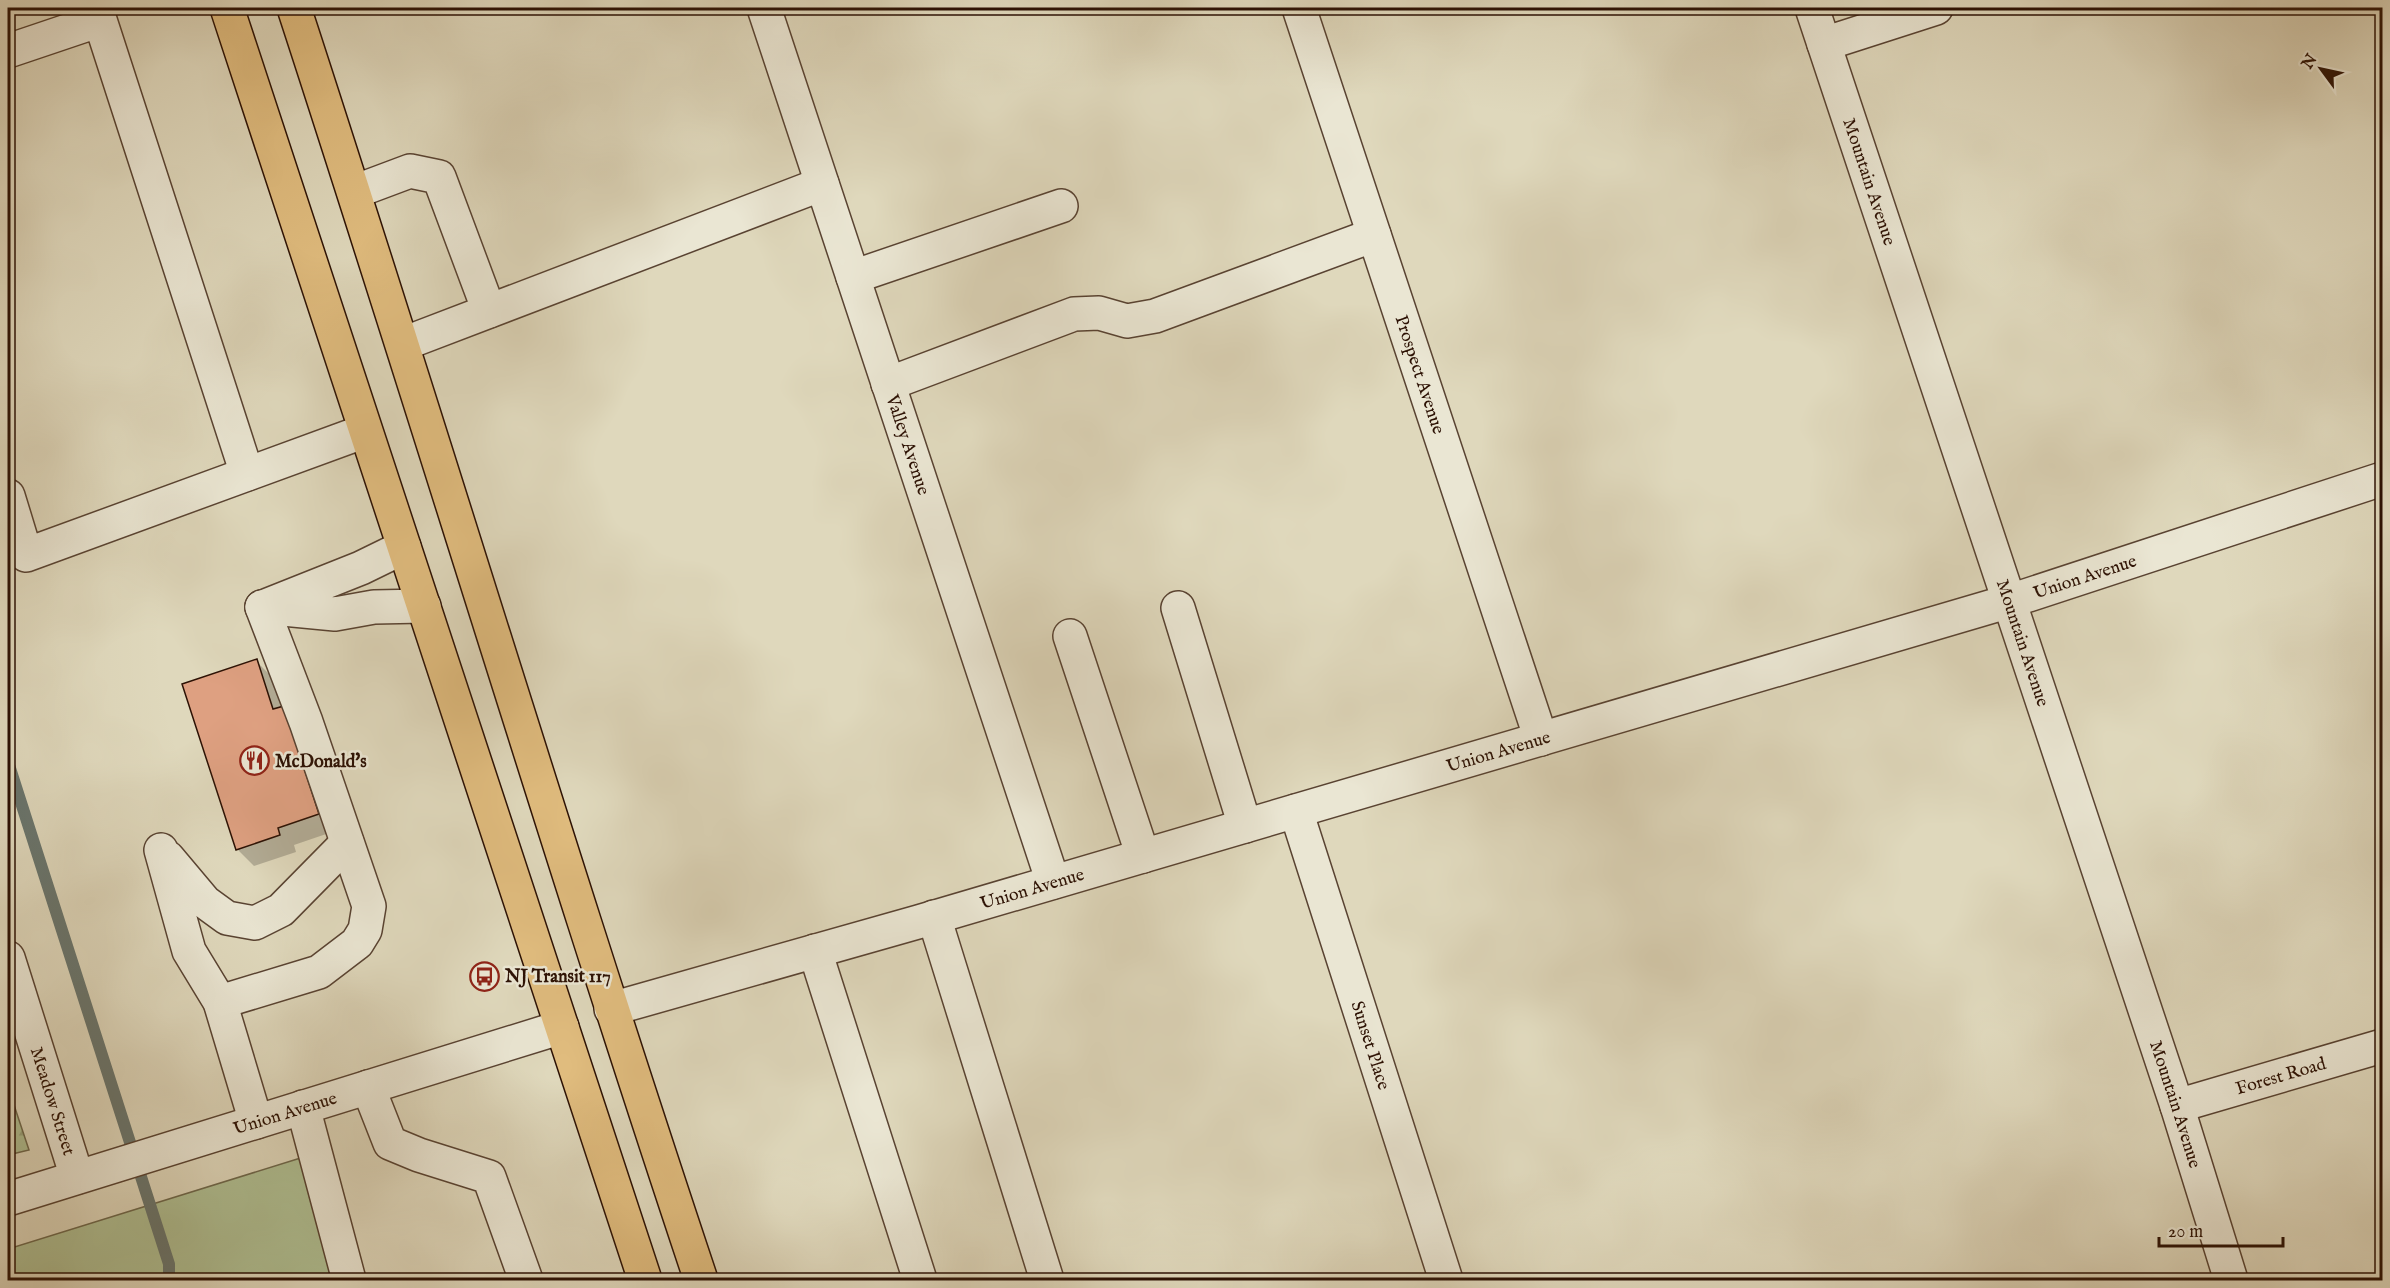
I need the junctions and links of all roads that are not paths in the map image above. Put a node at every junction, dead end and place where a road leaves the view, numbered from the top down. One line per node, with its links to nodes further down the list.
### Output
1 (227, 8): 17 (highway)
2 (294, 8): 10 (highway)
3 (764, 8): 9 (street, Valley Avenue)
4 (1299, 8): 12 (street, Prospect Avenue)
5 (1812, 8): 7 (street, Mountain Avenue)
6 (1936, 8): 7 (street)
7 (1824, 44): 22 (street, Mountain Avenue)
8 (8, 51): 18 (street)
9 (822, 184): 13 (street, Valley Avenue); 14 (street)
10 (354, 192): 14 (street); 15 (highway)
11 (1061, 206): 13 (street)
12 (1374, 235): 16 (street); 27 (street, Prospect Avenue)
13 (853, 277): 16 (street, Valley Avenue)
14 (489, 311): 15 (street)
15 (403, 344): 37 (highway)
16 (888, 384): 32 (street, Valley Avenue)
17 (365, 431): 18 (street); 21 (highway)
18 (247, 474): 20 (street)
19 (2382, 479): 22 (street, Union Avenue)
20 (8, 500)
21 (404, 547): 23 (highway); 24 (street)
22 (2010, 601): 27 (street, Union Avenue); 41 (street, Mountain Avenue)
23 (423, 606): 24 (street); 38 (highway)
24 (262, 607): 30 (street)
25 (1178, 608): 29 (street)
26 (1070, 636): 31 (street)
27 (1542, 739): 28 (street, Union Avenue)
28 (1296, 811): 29 (street, Union Avenue); 52 (street, Sunset Place)
29 (1245, 826): 31 (street, Union Avenue)
30 (347, 843): 36 (street); 36 (street)
31 (1143, 856): 32 (street, Union Avenue)
32 (1053, 882): 33 (street, Union Avenue)
33 (934, 917): 34 (street, Union Avenue); 51 (street)
34 (815, 951): 37 (street, Union Avenue); 50 (street)
35 (8, 958): 44 (street, Meadow Street)
36 (220, 1002): 43 (street)
37 (611, 1010): 49 (highway)
38 (562, 1027): 40 (street, Union Avenue); 48 (highway)
39 (2382, 1046): 41 (street, Forest Road)
40 (368, 1087): 42 (street, Union Avenue); 47 (street)
41 (2177, 1106): 53 (street, Mountain Avenue)
42 (303, 1107): 43 (street, Union Avenue); 46 (street)
43 (256, 1122): 44 (street, Union Avenue)
44 (77, 1177): 45 (street, Union Avenue)
45 (8, 1198)
46 (350, 1281)
47 (526, 1281)
48 (645, 1281)
49 (701, 1281)
50 (920, 1281)
51 (1047, 1281)
52 (1446, 1281)
53 (2231, 1281)

